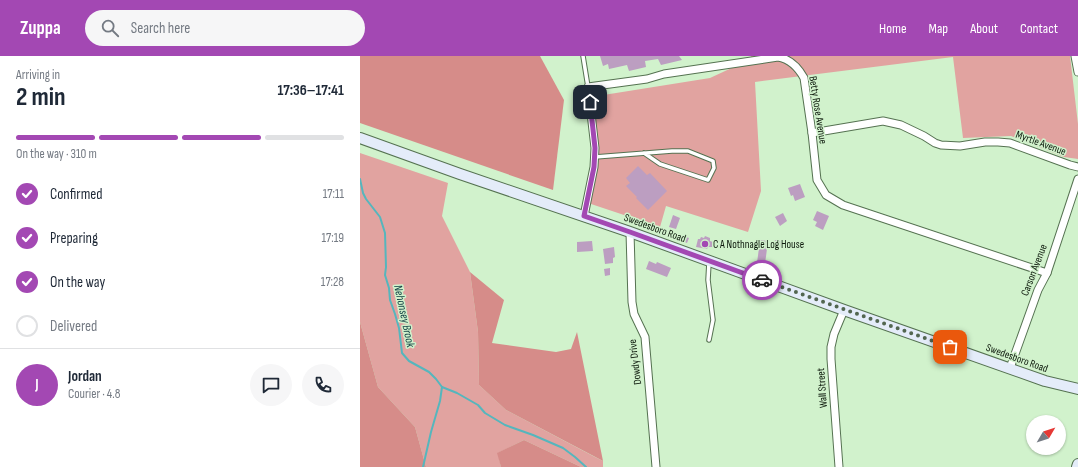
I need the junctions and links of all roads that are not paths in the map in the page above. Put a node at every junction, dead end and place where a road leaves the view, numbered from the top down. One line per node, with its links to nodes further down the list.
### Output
1 (583, 56): 6 (lane)
2 (1075, 56): 5 (street)
3 (784, 57): 4 (street, Betty Rose Avenue); 7 (street, Betty Rose Avenue)
4 (750, 59): 6 (street, Betty Rose Avenue)
5 (1078, 72)
6 (588, 87): 10 (street)
7 (812, 133): 11 (street, Myrtle Avenue); 16 (street, Betty Rose Avenue)
8 (360, 138): 13 (main road, Swedesboro Road)
9 (644, 153): 9 (lane); 10 (lane)
10 (595, 157): 13 (street)
11 (1078, 167)
12 (1078, 179): 16 (street, Carson Avenue)
13 (584, 216): 14 (main road, Swedesboro Road)
14 (630, 232): 15 (main road, Swedesboro Road); 22 (street, Dowdy Drive)
15 (709, 261): 17 (main road, Swedesboro Road); 18 (lane)
16 (1047, 273): 19 (street, Carson Avenue)
17 (844, 310): 19 (main road, Swedesboro Road); 23 (street, Wall Street)
18 (710, 340)
19 (1010, 368): 20 (main road, Swedesboro Road)
20 (1078, 389)
21 (1078, 464): 24 (main road)
22 (656, 467)
23 (839, 467)
24 (1077, 467)

